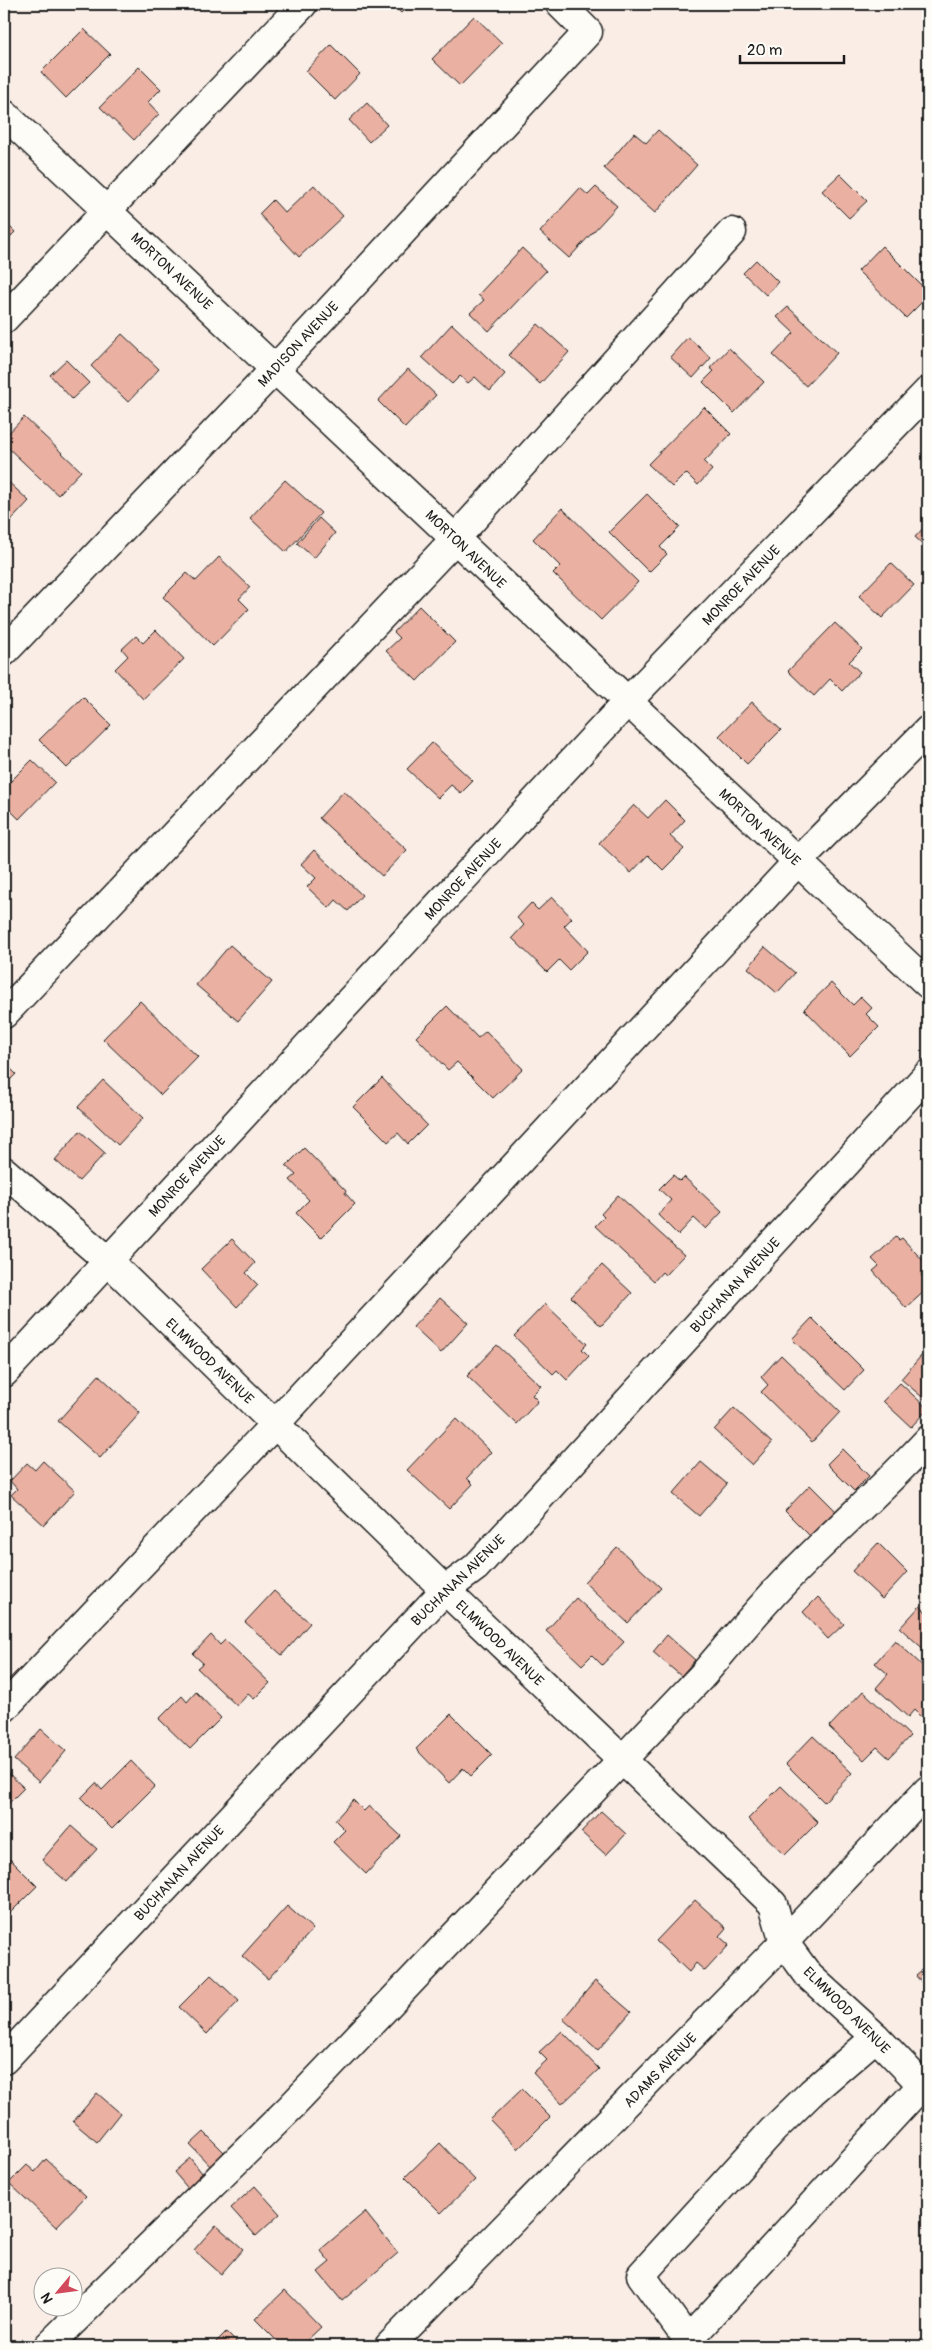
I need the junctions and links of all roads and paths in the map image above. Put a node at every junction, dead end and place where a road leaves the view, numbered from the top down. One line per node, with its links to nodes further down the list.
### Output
1 (303, 4): 4 (street)
2 (560, 4): 7 (street, MADISON AVENUE)
3 (4, 114): 4 (street, MORTON AVENUE)
4 (107, 210): 6 (street); 7 (street, MORTON AVENUE)
5 (732, 232): 9 (street)
6 (4, 319)
7 (276, 368): 9 (street, MORTON AVENUE); 10 (street, MADISON AVENUE)
8 (928, 391): 11 (street, MONROE AVENUE)
9 (455, 539): 11 (street, MORTON AVENUE); 15 (street)
10 (4, 652)
11 (627, 702): 13 (street, MORTON AVENUE); 18 (street, MONROE AVENUE)
12 (928, 730): 13 (street)
13 (797, 862): 14 (street, MORTON AVENUE); 20 (street)
14 (928, 984)
15 (4, 1014)
16 (928, 1074): 22 (street, BUCHANAN AVENUE)
17 (4, 1171): 18 (street, ELMWOOD AVENUE)
18 (108, 1261): 19 (street, MONROE AVENUE); 20 (street, ELMWOOD AVENUE)
19 (4, 1373)
20 (275, 1424): 22 (street, ELMWOOD AVENUE); 23 (street)
21 (928, 1440): 24 (street)
22 (445, 1590): 24 (street, ELMWOOD AVENUE); 28 (street, BUCHANAN AVENUE)
23 (4, 1708)
24 (622, 1760): 26 (street, ELMWOOD AVENUE); 31 (street)
25 (928, 1790): 26 (street, ADAMS AVENUE)
26 (784, 1942): 27 (street, ELMWOOD AVENUE); 32 (street, ADAMS AVENUE)
27 (876, 2037): 29 (street, ELMWOOD AVENUE); 30 (street)
28 (4, 2060)
29 (925, 2088): 30 (street)
30 (689, 2344)
31 (48, 2346)
32 (389, 2346)

